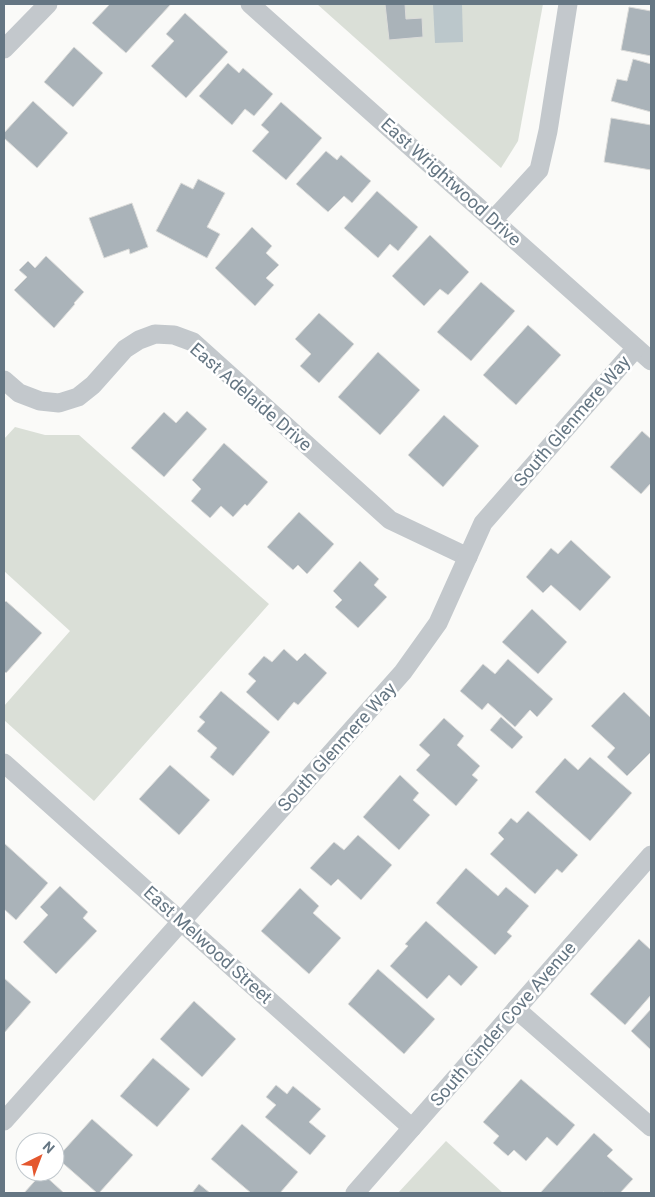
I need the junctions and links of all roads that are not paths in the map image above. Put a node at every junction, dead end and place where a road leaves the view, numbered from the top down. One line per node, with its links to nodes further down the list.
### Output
1 (48, 4): 4 (street)
2 (250, 4): 5 (street, East Wrightwood Drive)
3 (568, 4): 5 (street)
4 (4, 50)
5 (494, 220): 6 (street, East Wrightwood Drive)
6 (636, 348): 7 (street, East Wrightwood Drive); 9 (street, South Glenmere Way)
7 (651, 361)
8 (4, 380): 9 (street, East Adelaide Drive)
9 (468, 557): 12 (street, South Glenmere Way)
10 (4, 763): 12 (street, East Melwood Street)
11 (651, 855): 13 (street, South Cinder Cove Avenue)
12 (181, 922): 14 (street, South Glenmere Way); 16 (street, East Melwood Street)
13 (516, 1009): 15 (street); 16 (street, South Cinder Cove Avenue)
14 (4, 1121)
15 (651, 1127)
16 (412, 1128): 17 (street, South Cinder Cove Avenue)
17 (354, 1193)

